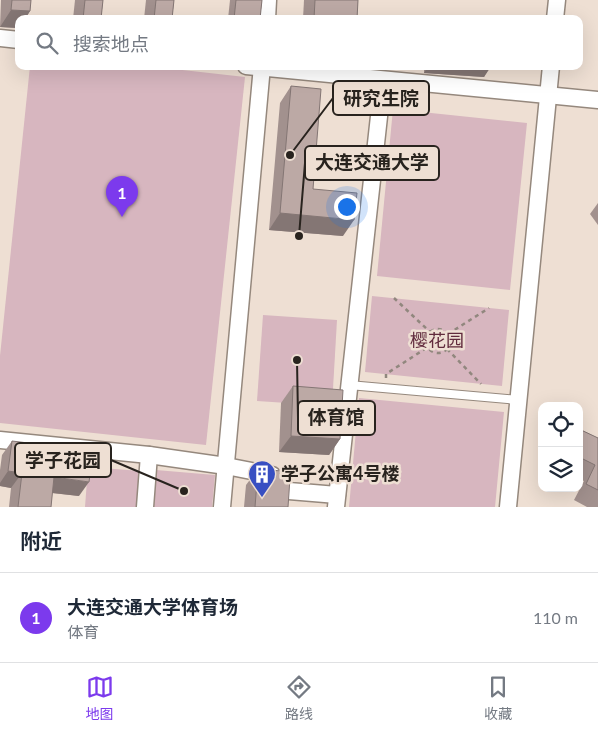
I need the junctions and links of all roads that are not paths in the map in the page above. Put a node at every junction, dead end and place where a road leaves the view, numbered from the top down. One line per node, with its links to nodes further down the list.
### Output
1 (268, 0): 3 (street)
2 (557, 0): 4 (street)
3 (267, 15)
4 (555, 15)
5 (0, 38): 6 (street)
6 (15, 40)
7 (262, 70): 17 (street)
8 (290, 70): 10 (street)
9 (551, 70): 11 (street)
10 (383, 80): 11 (street); 13 (street)
11 (548, 95): 12 (street); 14 (street)
12 (598, 100)
13 (349, 385): 14 (lane); 19 (street)
14 (518, 400): 22 (street)
15 (0, 440): 16 (street)
16 (149, 455): 17 (street); 20 (street)
17 (226, 466): 18 (street); 21 (street)
18 (288, 499): 19 (street)
19 (337, 501)
20 (145, 507)
21 (222, 507)
22 (508, 507)

